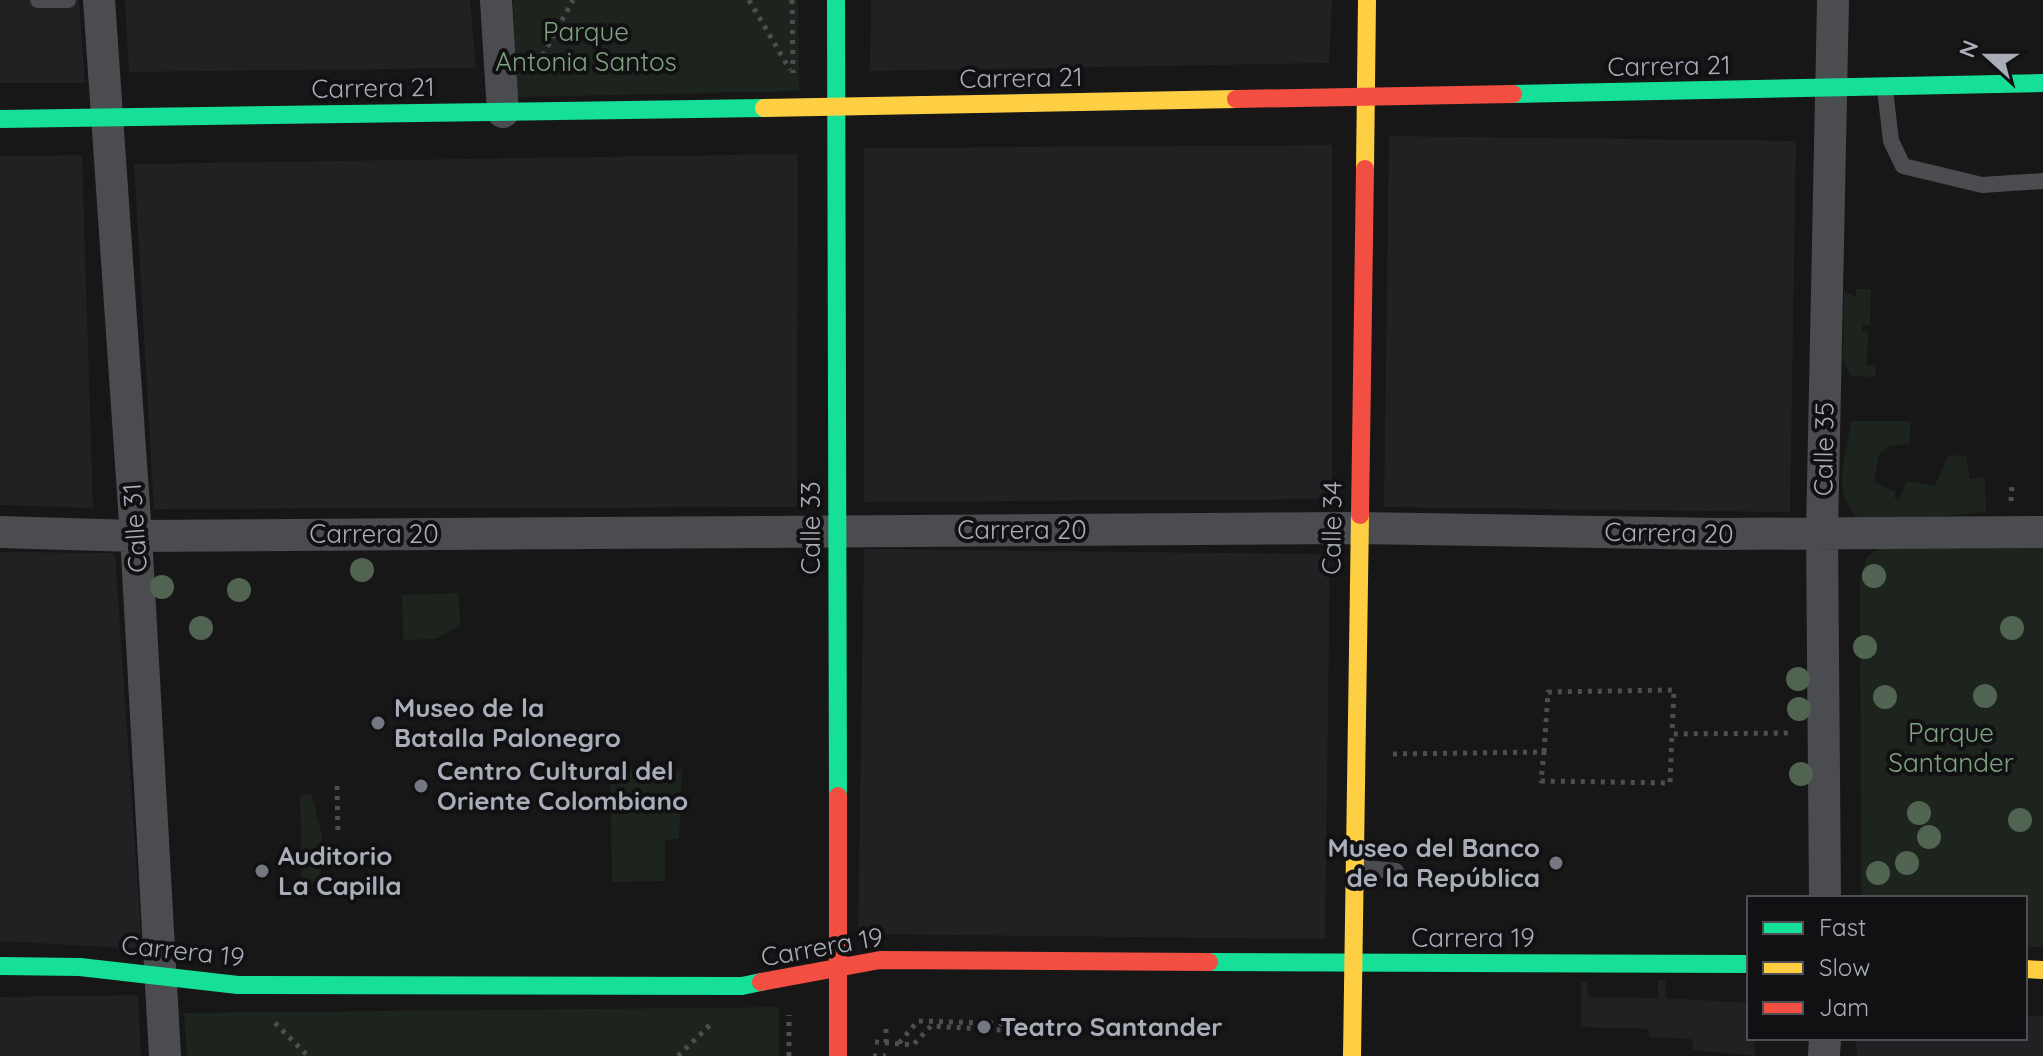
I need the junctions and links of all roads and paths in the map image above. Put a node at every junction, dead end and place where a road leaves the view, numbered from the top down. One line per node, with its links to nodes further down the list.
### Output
1 (38, 0): 2 (lane)
2 (68, 0)
3 (99, 0): 18 (street, Calle 31)
4 (496, 0): 17 (street)
5 (573, 0): 11 (path)
6 (749, 0): 7 (path)
7 (792, 0)
8 (836, 0): 16 (street, Calle 33)
9 (1367, 0): 15 (street, Calle 34)
10 (1833, 0): 14 (street, Calle 35)
11 (529, 81)
12 (2043, 83): 13 (street, Carrera 21)
13 (1885, 87): 14 (street, Carrera 21); 20 (lane)
14 (1831, 89): 15 (street, Carrera 21); 24 (street, Calle 35)
15 (1366, 98): 16 (street, Carrera 21); 21 (street, Calle 34)
16 (836, 107): 17 (street, Carrera 21); 22 (street, Calle 33)
17 (503, 112): 18 (street, Carrera 21)
18 (106, 118): 19 (street, Carrera 21); 26 (street, Calle 31)
19 (0, 119)
20 (2043, 181)
21 (1358, 528): 22 (street, Carrera 20); 24 (street, Carrera 20); 30 (street, Calle 34)
22 (837, 531): 26 (street, Carrera 20); 39 (street, Calle 33)
23 (0, 532): 26 (street, Carrera 20)
24 (1822, 532): 25 (street, Carrera 20); 27 (street, Calle 35)
25 (2043, 532)
26 (136, 536): 40 (street, Calle 31)
27 (1824, 733): 28 (path); 35 (street, Calle 35)
28 (1672, 734): 29 (path); 29 (path)
29 (1544, 752): 30 (path)
30 (1356, 754): 33 (street, Calle 34)
31 (337, 786): 32 (path)
32 (338, 836)
33 (1354, 867): 34 (lane); 36 (street, Calle 34)
34 (1396, 871)
35 (1825, 896)
36 (1353, 964): 37 (street, Carrera 19); 39 (street, Carrera 19); 49 (street, Calle 34)
37 (1747, 964)
38 (0, 966): 40 (street, Carrera 19)
39 (837, 967): 40 (street, Carrera 19); 48 (street, Calle 33)
40 (161, 977): 46 (street, Calle 31)
41 (789, 1010): 47 (path)
42 (886, 1028): 43 (path)
43 (886, 1043)
44 (898, 1044): 45 (path)
45 (913, 1045)
46 (165, 1056)
47 (789, 1056)
48 (838, 1056)
49 (1352, 1056)

